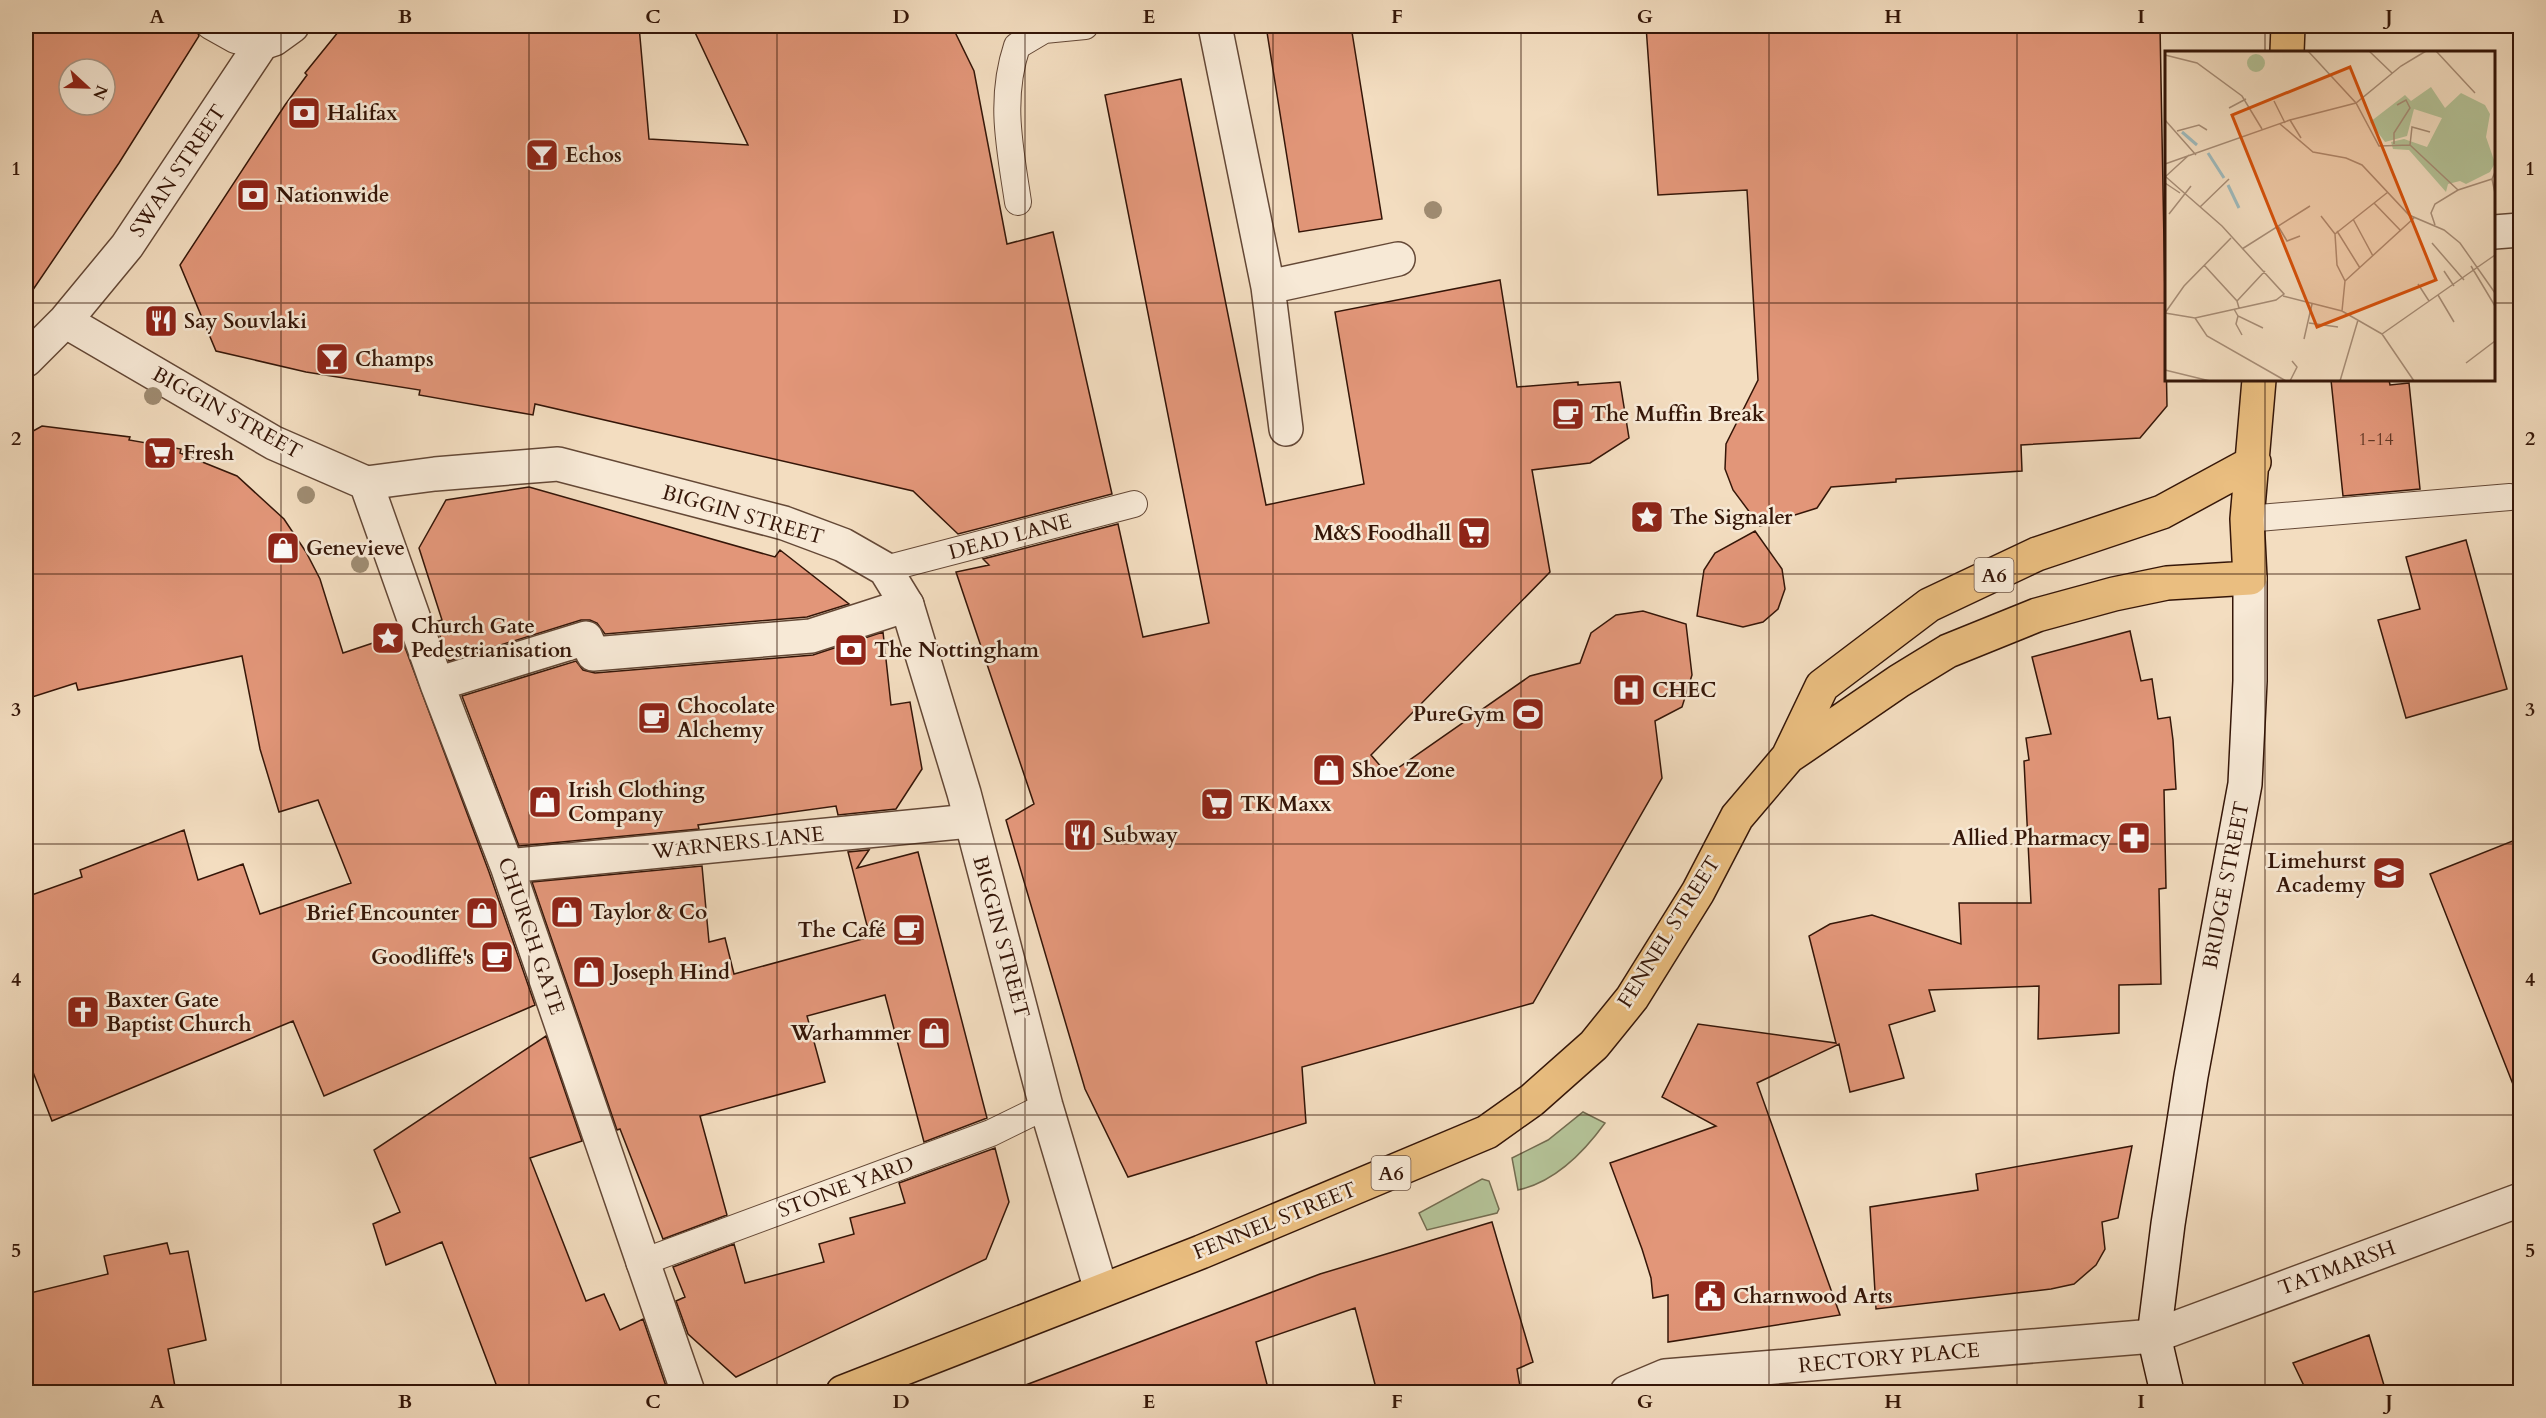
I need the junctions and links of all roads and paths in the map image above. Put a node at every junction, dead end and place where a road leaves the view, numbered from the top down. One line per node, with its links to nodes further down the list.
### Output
1 (210, 26): 6 (lane)
2 (291, 26): 6 (street, SWAN STREET)
3 (1085, 26): 8 (lane)
4 (1215, 26): 12 (street)
5 (2288, 26): 7 (highway)
6 (262, 43): 13 (street, SWAN STREET)
7 (2287, 51)
8 (1018, 202)
9 (2520, 230): 10 (street)
10 (2495, 232)
11 (1398, 259): 12 (street)
12 (1268, 286): 16 (street)
13 (65, 321): 14 (street, SWAN STREET); 18 (street, BIGGIN STREET)
14 (26, 360)
15 (2259, 381): 17 (highway, BRIDGE STREET)
16 (1286, 429)
17 (2254, 462): 21 (highway, BRIDGE STREET); 26 (highway, FENNEL STREET / A6)
18 (366, 483): 22 (street, BIGGIN STREET); 25 (street, CHURCH GATE)
19 (2510, 497): 21 (lane)
20 (1134, 504): 22 (lane, DEAD LANE)
21 (2247, 519): 23 (highway, BRIDGE STREET)
22 (885, 569): 24 (street, BIGGIN STREET)
23 (2250, 578): 26 (highway, FENNEL STREET / A6); 33 (street, BRIDGE STREET)
24 (907, 605): 25 (street); 27 (street, BIGGIN STREET)
25 (437, 684): 28 (street, CHURCH GATE)
26 (1788, 757): 32 (highway, FENNEL STREET / A6)
27 (970, 821): 28 (street, WARNERS LANE); 29 (street, BIGGIN STREET)
28 (507, 866): 31 (street, CHURCH GATE)
29 (1046, 1106): 31 (lane, STONE YARD); 32 (street, BIGGIN STREET)
30 (2520, 1200): 33 (street, TATMARSH)
31 (643, 1262): 35 (street, CHURCH GATE)
32 (1101, 1290): 36 (highway, FENNEL STREET / A6)
33 (2154, 1336): 34 (street, BRIDGE STREET); 37 (street, RECTORY PLACE)
34 (2166, 1389)
35 (688, 1392)
36 (843, 1392)
37 (1627, 1392)

